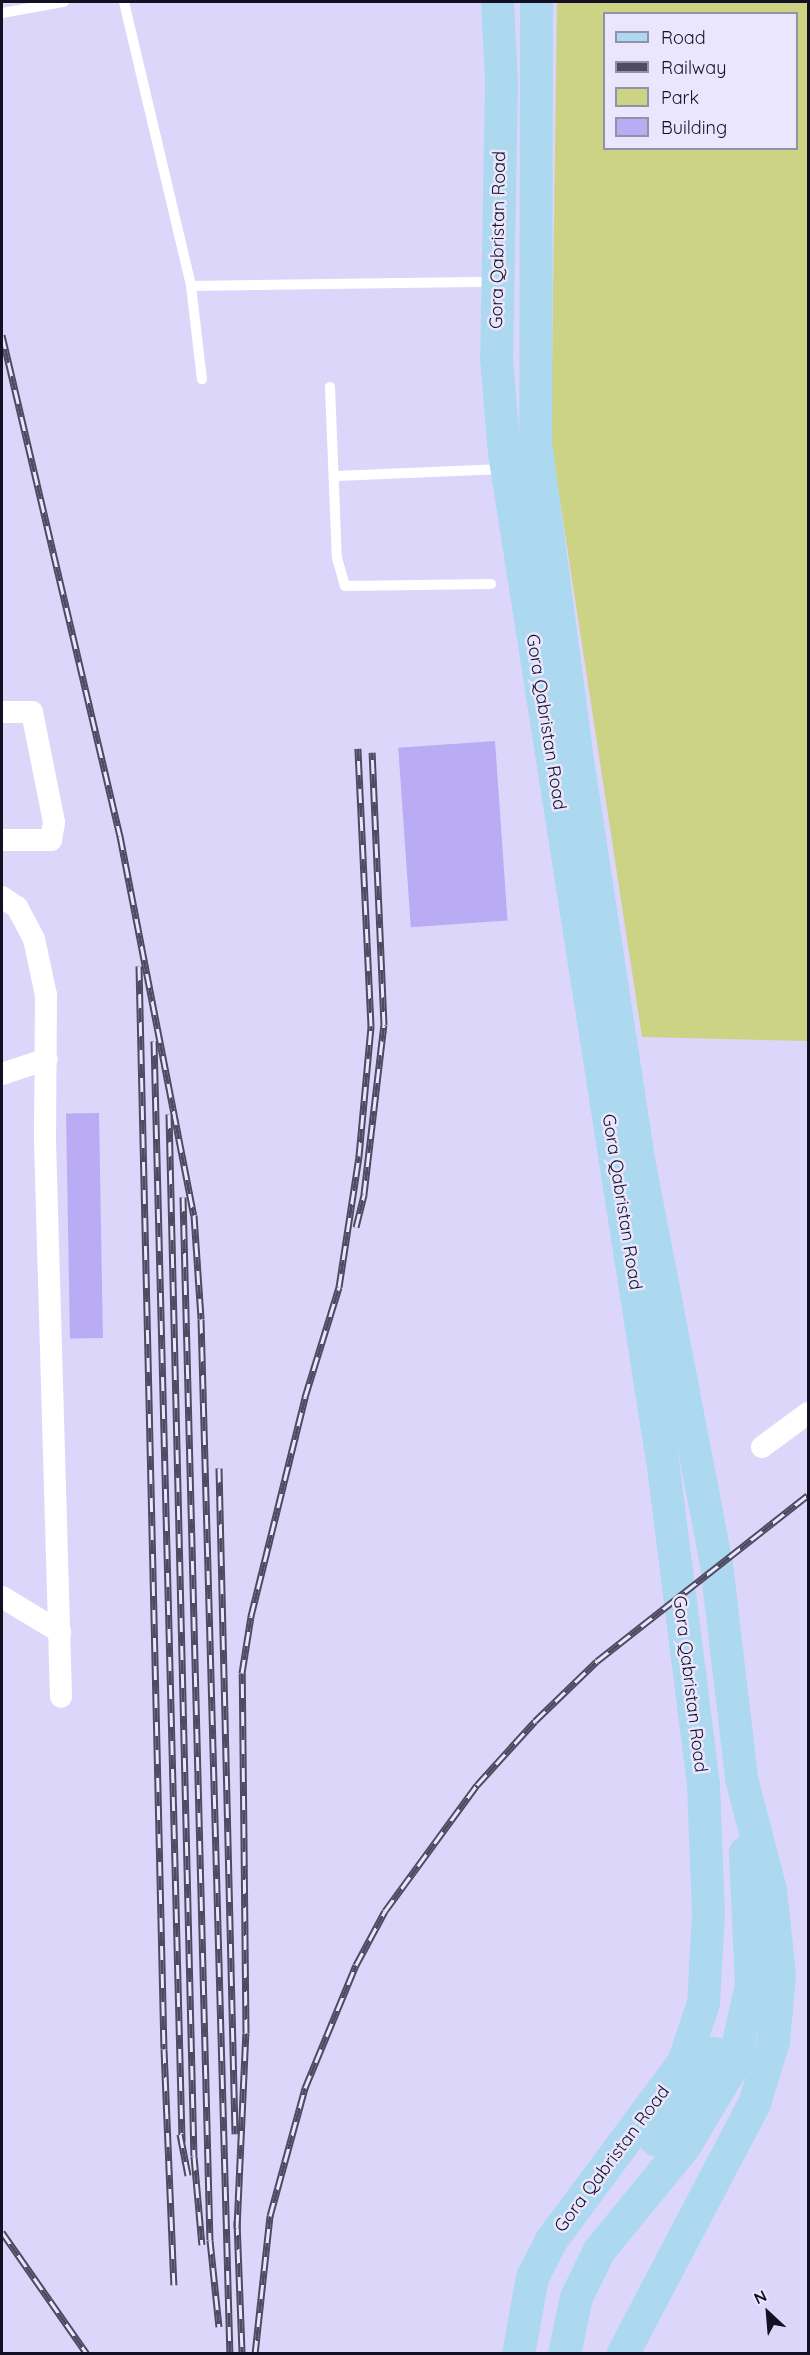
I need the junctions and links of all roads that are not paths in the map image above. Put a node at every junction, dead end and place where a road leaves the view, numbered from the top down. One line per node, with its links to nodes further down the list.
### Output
1 (64, 2): 5 (lane)
2 (124, 2): 7 (lane)
3 (497, 2): 6 (main road, Gora Qabristan Road)
4 (536, 2): 23 (main road, Gora Qabristan Road)
5 (2, 14)
6 (498, 282): 7 (lane); 10 (main road, Gora Qabristan Road)
7 (191, 286): 8 (lane)
8 (202, 379)
9 (330, 387): 11 (lane)
10 (507, 468): 11 (lane); 24 (main road, Gora Qabristan Road)
11 (337, 476): 12 (lane)
12 (491, 584)
13 (2, 712): 14 (street)
14 (2, 840)
15 (2, 897): 16 (street)
16 (47, 1059): 17 (street); 21 (street)
17 (2, 1074)
18 (808, 1413): 19 (street)
19 (762, 1447)
20 (2, 1597): 21 (street)
21 (60, 1632): 22 (street)
22 (61, 1697)
23 (741, 1778): 25 (main road); 29 (main road, Gora Qabristan Road)
24 (704, 1785): 25 (main road); 26 (main road, Gora Qabristan Road)
25 (736, 1888): 27 (main road); 28 (main road)
26 (519, 2354)
27 (538, 2354)
28 (564, 2354)
29 (622, 2354)

